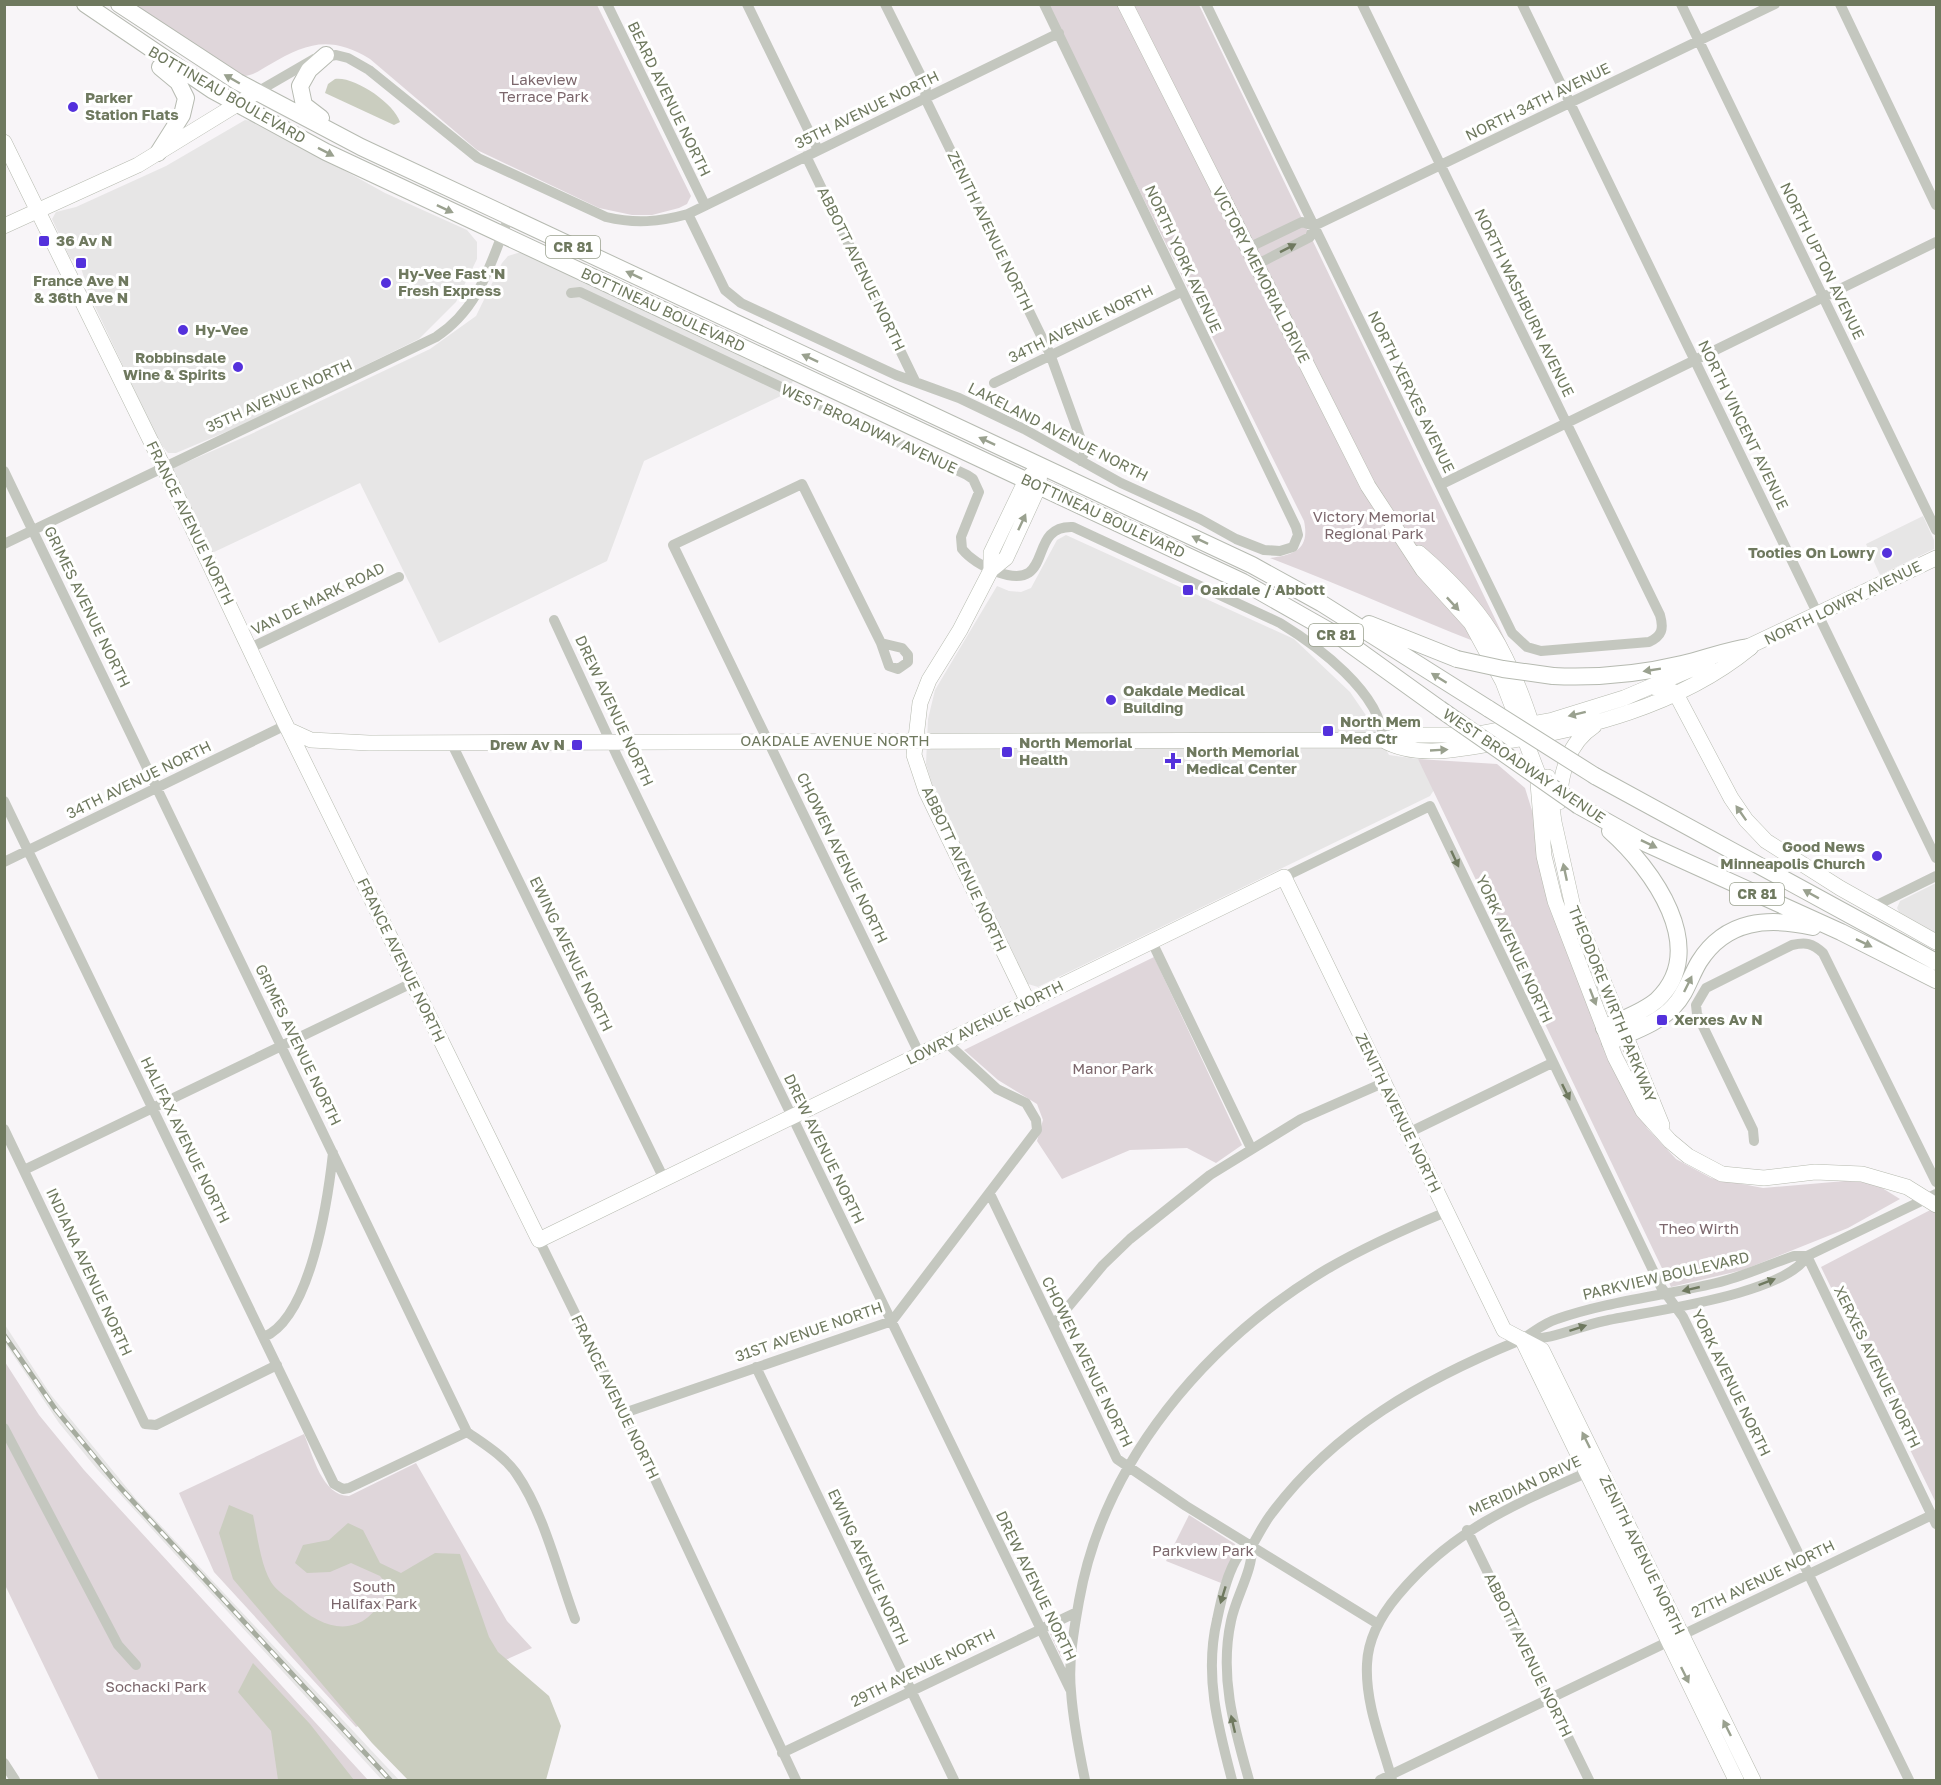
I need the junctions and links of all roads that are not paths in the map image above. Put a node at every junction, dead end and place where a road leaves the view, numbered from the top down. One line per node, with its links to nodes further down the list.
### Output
1 (75, 4): 24 (main road)
2 (85, 4): 21 (main road, BOTTINEAU BOULEVARD / CR 81)
3 (119, 4): 18 (main road, BOTTINEAU BOULEVARD / CR 81, one-way to 3)
4 (607, 4): 29 (street, BEARD AVENUE NORTH)
5 (747, 4): 23 (street)
6 (885, 4): 19 (street, ZENITH AVENUE NORTH)
7 (1044, 4): 15 (street, NORTH YORK AVENUE)
8 (1125, 4): 37 (street, VICTORY MEMORIAL DRIVE)
9 (1206, 4): 34 (street, NORTH XERXES AVENUE)
10 (1362, 4): 26 (street, NORTH WASHBURN AVENUE)
11 (1522, 4): 20 (street, NORTH VINCENT AVENUE)
12 (1681, 4): 16 (street, NORTH UPTON AVENUE)
13 (1775, 4): 16 (street, NORTH 34TH AVENUE)
14 (1840, 4): 28 (street)
15 (1059, 33): 19 (street, 35TH AVENUE NORTH); 39 (street, NORTH YORK AVENUE)
16 (1699, 41): 20 (street, NORTH 34TH AVENUE); 41 (street, NORTH UPTON AVENUE)
17 (326, 55): 18 (street); 27 (main road); 31 (street)
18 (257, 92): 21 (street); 27 (main road, BOTTINEAU BOULEVARD / CR 81)
19 (925, 98): 23 (street, 35TH AVENUE NORTH); 42 (street, ZENITH AVENUE NORTH)
20 (1571, 103): 26 (street, NORTH 34TH AVENUE); 43 (street, NORTH VINCENT AVENUE)
21 (238, 104): 24 (street); 35 (main road, BOTTINEAU BOULEVARD / CR 81, one-way to 35)
22 (4, 142): 30 (street, FRANCE AVENUE NORTH)
23 (818, 150): 25 (street, 35TH AVENUE NORTH)
24 (158, 153): 30 (street)
25 (806, 156): 29 (street, 35TH AVENUE NORTH); 44 (street, ABBOTT AVENUE NORTH)
26 (1441, 165): 34 (street, NORTH 34TH AVENUE); 46 (street, NORTH WASHBURN AVENUE)
27 (480, 203): 32 (main road, BOTTINEAU BOULEVARD / CR 81)
28 (1936, 205)
29 (705, 206): 31 (street, 35TH AVENUE NORTH)
30 (39, 210): 33 (street); 48 (street, FRANCE AVENUE NORTH)
31 (688, 214): 44 (street, LAKELAND AVENUE NORTH)
32 (509, 217): 35 (street, 35TH AVENUE NORTH); 49 (main road, BOTTINEAU BOULEVARD / CR 81, one-way to 32)
33 (4, 226)
34 (1314, 226): 37 (street, NORTH 34TH AVENUE); 38 (street, NORTH 34TH AVENUE, one-way to 34); 52 (street, NORTH XERXES AVENUE)
35 (502, 236): 48 (street, 35TH AVENUE NORTH); 51 (main road, BOTTINEAU BOULEVARD / CR 81)
36 (1936, 242): 41 (street)
37 (1248, 248): 38 (street, VICTORY MEMORIAL DRIVE)
38 (1256, 265): 73 (street, VICTORY MEMORIAL DRIVE)
39 (1181, 291): 42 (street, 34TH AVENUE NORTH); 53 (street, NORTH YORK AVENUE)
40 (571, 293): 59 (street, WEST BROADWAY AVENUE)
41 (1823, 298): 43 (street); 55 (street, NORTH UPTON AVENUE)
42 (1050, 354): 45 (street, 34TH AVENUE NORTH); 47 (street, ZENITH AVENUE NORTH)
43 (1694, 360): 46 (street); 63 (street, NORTH VINCENT AVENUE)
44 (915, 381): 47 (street, LAKELAND AVENUE NORTH)
45 (994, 383)
46 (1566, 422): 52 (street); 64 (street, NORTH WASHBURN AVENUE)
47 (1081, 461): 53 (street, LAKELAND AVENUE NORTH)
48 (163, 466): 54 (street, 35TH AVENUE NORTH); 68 (street, FRANCE AVENUE NORTH)
49 (1040, 466): 51 (street, ABBOTT AVENUE NORTH); 58 (main road, BOTTINEAU BOULEVARD / CR 81, one-way to 49)
50 (4, 471): 54 (street, GRIMES AVENUE NORTH)
51 (1032, 483): 59 (street, ABBOTT AVENUE NORTH); 60 (main road, BOTTINEAU BOULEVARD / CR 81)
52 (1440, 484): 64 (street, NORTH XERXES AVENUE)
53 (1296, 526)
54 (33, 530): 56 (street, 35TH AVENUE NORTH); 79 (street, GRIMES AVENUE NORTH)
55 (1936, 530)
56 (4, 544)
57 (1936, 558): 63 (street, NORTH LOWRY AVENUE)
58 (1252, 565): 62 (main road, WEST BROADWAY AVENUE / CR 81)
59 (991, 570): 74 (street, WEST BROADWAY AVENUE); 77 (street, ABBOTT AVENUE NORTH)
60 (1224, 573): 82 (main road, WEST BROADWAY AVENUE / CR 81, bridge)
61 (399, 577): 68 (street, VAN DE MARK ROAD)
62 (1288, 584): 67 (main road, one-way to 62, bridge); 93 (main road, WEST BROADWAY AVENUE / CR 81, one-way to 62, bridge)
63 (1819, 614): 67 (street, NORTH LOWRY AVENUE); 85 (street, NORTH VINCENT AVENUE)
64 (1660, 615)
65 (554, 620): 78 (street, DREW AVENUE NORTH)
66 (881, 643): 76 (street, CHOWEN AVENUE NORTH)
67 (1750, 647): 69 (street, NORTH LOWRY AVENUE); 70 (street, NORTH LOWRY AVENUE)
68 (250, 648): 72 (street, FRANCE AVENUE NORTH)
69 (1652, 687): 70 (street); 73 (street, NORTH LOWRY AVENUE, one-way to 73)
70 (1675, 692): 71 (street, NORTH LOWRY AVENUE); 89 (street, one-way to 70)
71 (1598, 723): 73 (street, NORTH LOWRY AVENUE); 83 (street)
72 (288, 727): 75 (street, OAKDALE AVENUE NORTH); 79 (street, 34TH AVENUE NORTH); 95 (street, FRANCE AVENUE NORTH)
73 (1528, 731): 74 (street, OAKDALE AVENUE NORTH); 83 (street, THEODORE WIRTH PARKWAY); 97 (street, THEODORE WIRTH PARKWAY, one-way to 97)
74 (1383, 740): 77 (street, OAKDALE AVENUE NORTH)
75 (451, 741): 78 (street, OAKDALE AVENUE NORTH); 111 (street, EWING AVENUE NORTH)
76 (769, 741): 77 (street, OAKDALE AVENUE NORTH); 78 (street, OAKDALE AVENUE NORTH); 100 (street, CHOWEN AVENUE NORTH)
77 (915, 741): 96 (street, ABBOTT AVENUE NORTH)
78 (611, 742): 104 (street, DREW AVENUE NORTH)
79 (158, 789): 84 (street, 34TH AVENUE NORTH); 99 (street, GRIMES AVENUE NORTH)
80 (4, 801): 84 (street, HALIFAX AVENUE NORTH)
81 (1430, 806): 88 (street, LOWRY AVENUE NORTH); 101 (street, YORK AVENUE NORTH, one-way to 101)
82 (1585, 810): 90 (main road, WEST BROADWAY AVENUE / CR 81, one-way to 90); 97 (main road)
83 (1558, 837): 97 (street, THEODORE WIRTH PARKWAY, one-way to 83)
84 (28, 850): 86 (street, 34TH AVENUE NORTH); 103 (street, HALIFAX AVENUE NORTH)
85 (1936, 858)
86 (4, 862)
87 (1936, 876): 89 (street)
88 (1284, 877): 91 (street, LOWRY AVENUE NORTH); 102 (street, ZENITH AVENUE NORTH)
89 (1873, 907): 92 (street)
90 (1841, 932): 94 (main road, WEST BROADWAY AVENUE / CR 81, one-way to 94); 97 (main road, one-way to 90)
91 (1152, 942): 96 (street, LOWRY AVENUE NORTH); 108 (street)
92 (1936, 942)
93 (1936, 962)
94 (1936, 980)
95 (412, 983): 99 (street); 116 (street, FRANCE AVENUE NORTH)
96 (1028, 1002): 98 (street, LOWRY AVENUE NORTH)
97 (1614, 1031): 114 (street, THEODORE WIRTH PARKWAY)
98 (946, 1042): 100 (street, LOWRY AVENUE NORTH); 113 (street, 31ST AVENUE NORTH)
99 (282, 1046): 103 (street); 109 (street, GRIMES AVENUE NORTH)
100 (920, 1055): 104 (street, LOWRY AVENUE NORTH)
101 (1552, 1063): 106 (street); 118 (street, YORK AVENUE NORTH, one-way to 118)
102 (1383, 1083): 106 (street, ZENITH AVENUE NORTH); 108 (street)
103 (152, 1108): 110 (street); 122 (street, HALIFAX AVENUE NORTH)
104 (792, 1117): 111 (street, LOWRY AVENUE NORTH); 120 (street, DREW AVENUE NORTH)
105 (4, 1129): 110 (street, INDIANA AVENUE NORTH)
106 (1408, 1133): 115 (street, ZENITH AVENUE NORTH)
107 (1754, 1141): 112 (street)
108 (1251, 1148): 121 (street)
109 (333, 1152): 122 (street); 128 (street, GRIMES AVENUE NORTH)
110 (24, 1170): 124 (street, INDIANA AVENUE NORTH)
111 (664, 1179): 116 (street, LOWRY AVENUE NORTH)
112 (1936, 1182)
113 (990, 1194): 120 (street, 31ST AVENUE NORTH); 121 (street, CHOWEN AVENUE NORTH)
114 (1933, 1199): 117 (street)
115 (1446, 1212): 123 (street, ZENITH AVENUE NORTH); 129 (street)
116 (539, 1240): 126 (street, FRANCE AVENUE NORTH)
117 (1807, 1256): 118 (street, PARKVIEW BOULEVARD, one-way to 118); 119 (street, PARKVIEW BOULEVARD, one-way to 117); 131 (street, XERXES AVENUE NORTH)
118 (1666, 1294): 119 (street, YORK AVENUE NORTH); 123 (street, PARKVIEW BOULEVARD)
119 (1676, 1306): 123 (street, PARKVIEW BOULEVARD, one-way to 119); 134 (street, YORK AVENUE NORTH)
120 (892, 1321): 125 (street, 31ST AVENUE NORTH); 138 (street, DREW AVENUE NORTH)
121 (1053, 1325): 129 (street, CHOWEN AVENUE NORTH)
122 (264, 1337): 124 (street, HALIFAX AVENUE NORTH)
123 (1522, 1339): 130 (street, ZENITH AVENUE NORTH); 133 (street, PARKVIEW BOULEVARD)
124 (277, 1365): 128 (street, HALIFAX AVENUE NORTH)
125 (756, 1367): 126 (street, 31ST AVENUE NORTH); 142 (street, EWING AVENUE NORTH)
126 (624, 1413): 144 (street, FRANCE AVENUE NORTH)
127 (4, 1428): 140 (street)
128 (467, 1432): 136 (street, GRIMES AVENUE NORTH)
129 (1128, 1467): 133 (street, CHOWEN AVENUE NORTH); 135 (street)
130 (1594, 1470): 132 (street, MERIDIAN DRIVE); 139 (street, ZENITH AVENUE NORTH)
131 (1934, 1519): 134 (street, 27TH AVENUE NORTH)
132 (1467, 1530): 137 (street, MERIDIAN DRIVE); 143 (street, ABBOTT AVENUE NORTH)
133 (1252, 1546): 137 (street, CHOWEN AVENUE NORTH); 152 (street, PARKVIEW BOULEVARD, one-way to 152); 153 (street, PARKVIEW BOULEVARD, one-way to 133)
134 (1808, 1574): 139 (street, 27TH AVENUE NORTH); 157 (street, YORK AVENUE NORTH)
135 (1077, 1611): 138 (street, 29TH AVENUE NORTH); 141 (street)
136 (575, 1619)
137 (1378, 1624): 147 (street, MERIDIAN DRIVE)
138 (1040, 1629): 141 (street, DREW AVENUE NORTH); 142 (street, 29TH AVENUE NORTH)
139 (1675, 1638): 143 (street, 27TH AVENUE NORTH); 146 (street, ZENITH AVENUE NORTH)
140 (136, 1665)
141 (1070, 1689): 151 (street)
142 (910, 1691): 144 (street, 29TH AVENUE NORTH); 150 (street, EWING AVENUE NORTH)
143 (1549, 1699): 147 (street, 27TH AVENUE NORTH); 155 (street, ABBOTT AVENUE NORTH)
144 (782, 1753): 149 (street, FRANCE AVENUE NORTH)
145 (4, 1763): 148 (street)
146 (1736, 1770): 156 (street, ZENITH AVENUE NORTH)
147 (1392, 1778): 154 (street, 27TH AVENUE NORTH)
148 (15, 1780)
149 (796, 1780)
150 (954, 1780)
151 (1086, 1780)
152 (1232, 1780)
153 (1249, 1780)
154 (1380, 1780)
155 (1589, 1780)
156 (1753, 1780)
157 (1909, 1780)

